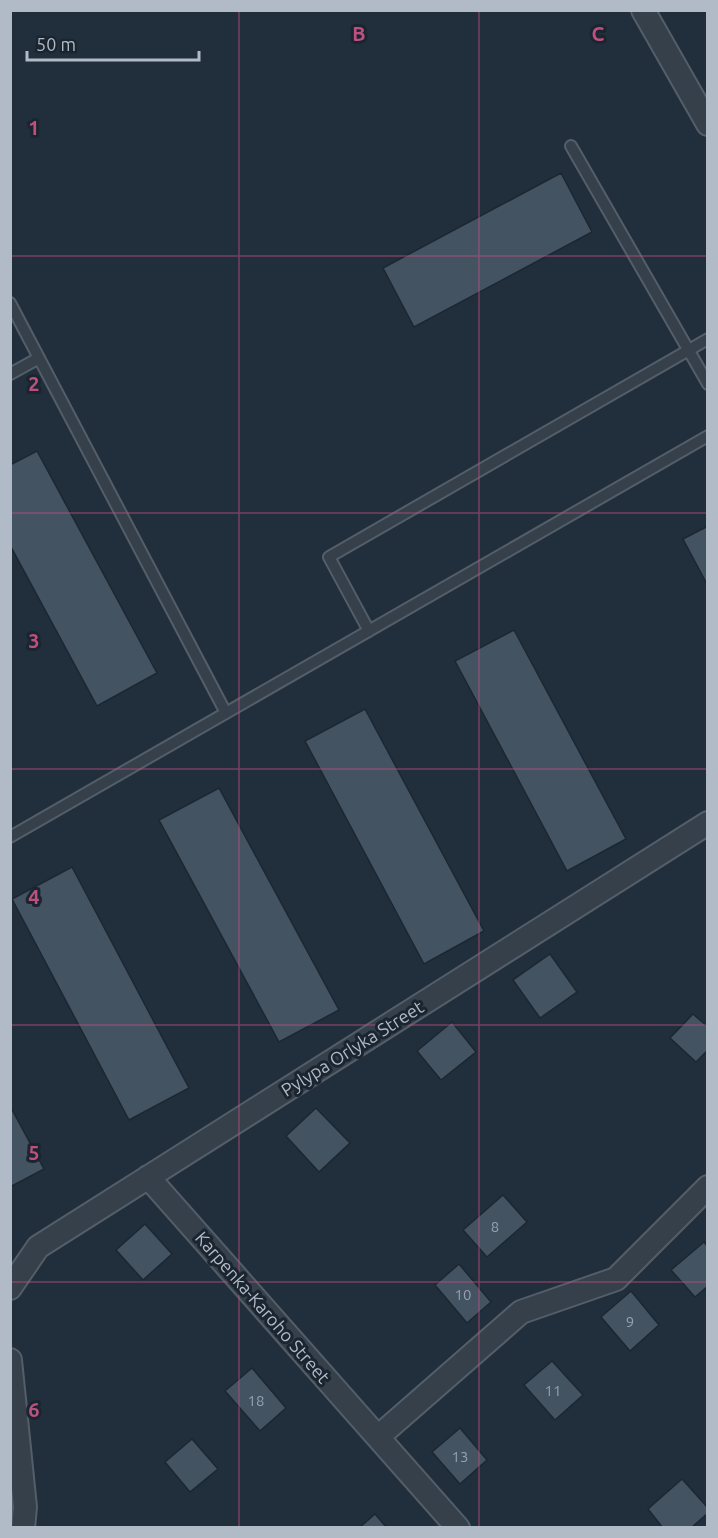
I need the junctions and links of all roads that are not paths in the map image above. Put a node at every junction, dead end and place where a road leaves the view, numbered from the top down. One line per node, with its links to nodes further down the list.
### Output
1 (643, 10): 2 (street)
2 (708, 124)
3 (571, 146): 6 (lane)
4 (10, 303): 7 (lane)
5 (708, 339): 6 (lane)
6 (688, 350): 9 (lane); 11 (lane)
7 (39, 358): 8 (lane); 12 (lane)
8 (10, 374)
9 (708, 384)
10 (708, 436): 11 (lane)
11 (369, 631): 12 (lane)
12 (226, 713): 14 (lane)
13 (708, 823): 15 (street, Pylypa Orlyka Street)
14 (10, 837)
15 (148, 1177): 17 (street, Pylypa Orlyka Street); 19 (street, Karpenka-Karoho Street)
16 (708, 1187): 19 (street)
17 (10, 1288)
18 (10, 1360): 20 (street)
19 (378, 1437): 21 (street, Karpenka-Karoho Street)
20 (23, 1527)
21 (458, 1527)

